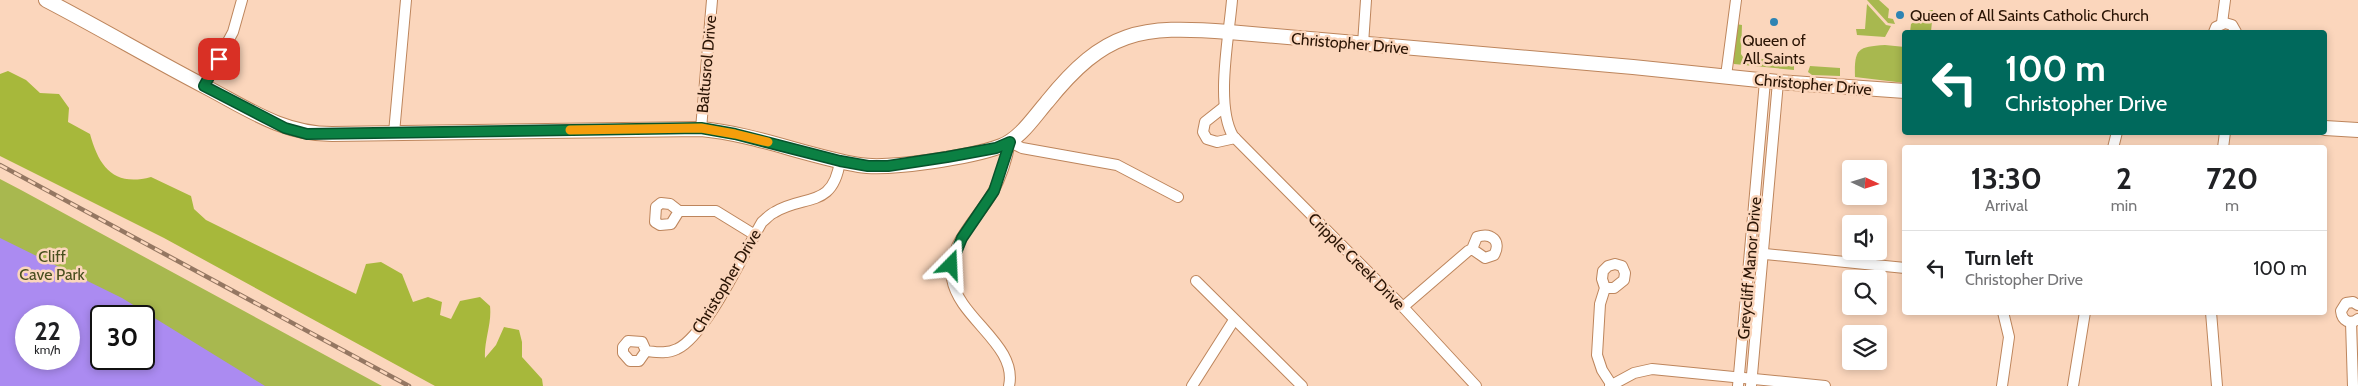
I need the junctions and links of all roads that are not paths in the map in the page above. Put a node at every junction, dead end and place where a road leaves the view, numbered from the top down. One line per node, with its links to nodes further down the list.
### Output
1 (46, 0): 16 (street, Christopher Drive)
2 (242, 0): 16 (street)
3 (406, 0): 24 (street)
4 (712, 0): 19 (street, Baltusrol Drive)
5 (1232, 0): 12 (street, Cripple Creek Drive)
6 (1366, 0): 13 (street)
7 (1736, 0): 14 (street)
8 (2225, 0): 9 (street)
9 (2222, 23): 10 (street); 11 (street)
10 (2215, 30)
11 (2235, 30)
12 (1229, 32): 13 (street, Christopher Drive); 18 (street, Cripple Creek Drive); 26 (street, Christopher Drive)
13 (1362, 44): 14 (street, Christopher Drive)
14 (1726, 76): 15 (street, Christopher Drive)
15 (1771, 81): 17 (street, Christopher Drive); 20 (street, Greycliff Manor Drive); 22 (street, Greycliff Manor Drive)
16 (204, 86): 24 (street, Christopher Drive)
17 (1902, 91)
18 (1224, 107): 25 (street, Cripple Creek Drive); 25 (street)
19 (701, 128): 24 (street, Christopher Drive); 29 (street, Christopher Drive)
20 (1761, 128): 22 (street); 27 (street, Greycliff Manor Drive)
21 (2327, 128): 23 (street)
22 (1773, 129): 28 (street, Greycliff Manor Drive)
23 (2358, 130)
24 (394, 133)
25 (1235, 138): 40 (street, Cripple Creek Drive)
26 (1010, 142): 29 (street, Christopher Drive); 30 (street); 50 (street)
27 (1759, 151): 28 (street); 34 (street, Greycliff Manor Drive)
28 (1772, 152): 35 (street, Greycliff Manor Drive)
29 (840, 161): 32 (street, Christopher Drive)
30 (1178, 197)
31 (679, 211): 32 (street)
32 (755, 235): 46 (street, Christopher Drive)
33 (1472, 250): 40 (street)
34 (1749, 252): 35 (street); 47 (street, Greycliff Manor Drive)
35 (1762, 254): 36 (street); 48 (street, Greycliff Manor Drive)
36 (1902, 268)
37 (1196, 281): 44 (street)
38 (1605, 288): 49 (street)
39 (2358, 305): 45 (street)
40 (1403, 307): 53 (street, Cripple Creek Drive)
41 (2004, 315): 55 (street)
42 (2085, 315): 56 (street)
43 (2211, 315): 57 (street)
44 (1234, 320): 51 (street); 52 (street)
45 (2354, 320): 58 (street)
46 (646, 351)
47 (1738, 382): 48 (street); 49 (street)
48 (1751, 383): 54 (street)
49 (1611, 385)
50 (1009, 386)
51 (1192, 386)
52 (1302, 386)
53 (1476, 386)
54 (1825, 386)
55 (2002, 386)
56 (2073, 386)
57 (2217, 386)
58 (2353, 386)

